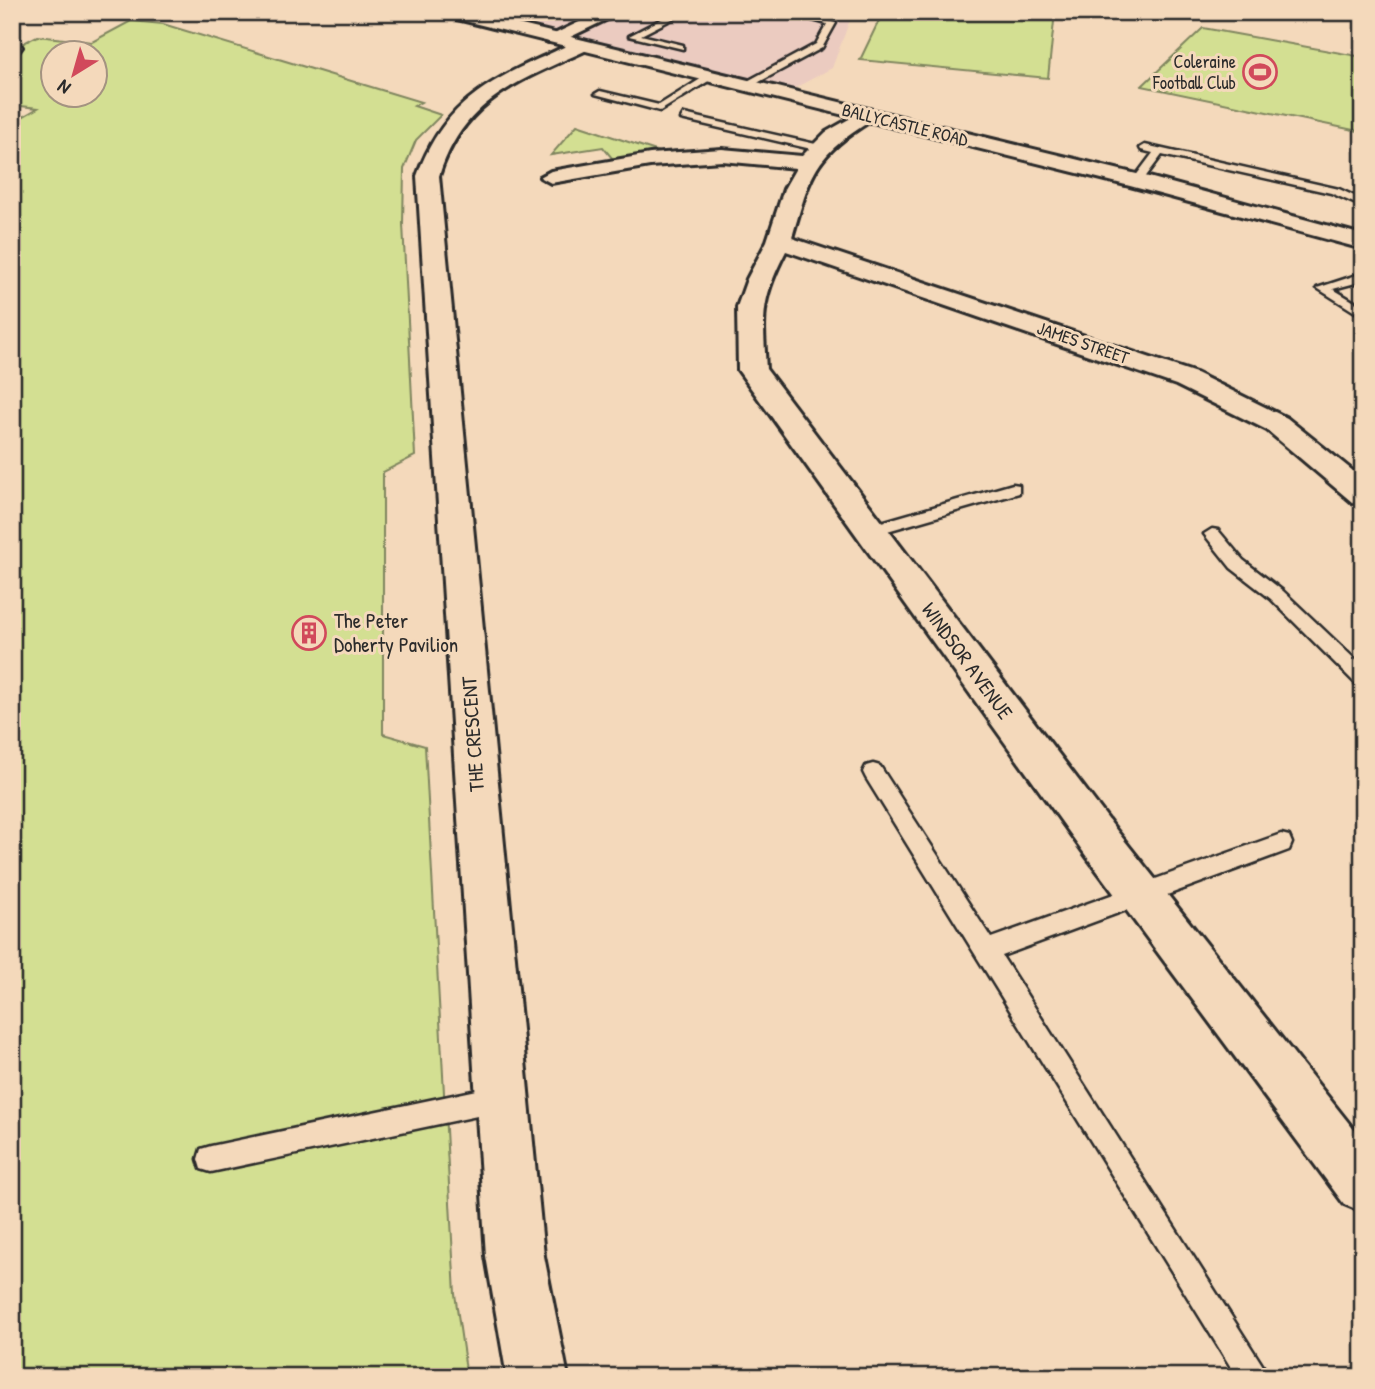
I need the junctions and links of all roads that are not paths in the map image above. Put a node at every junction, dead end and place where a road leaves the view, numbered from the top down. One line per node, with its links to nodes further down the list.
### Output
1 (447, 12): 5 (street, BALLYCASTLE ROAD)
2 (614, 12): 6 (street, THE CRESCENT)
3 (682, 12): 7 (lane)
4 (787, 13): 9 (lane)
5 (478, 15): 6 (street, BALLYCASTLE ROAD)
6 (568, 42): 8 (street, BALLYCASTLE ROAD); 32 (street, THE CRESCENT)
7 (680, 47)
8 (710, 77): 9 (street, BALLYCASTLE ROAD); 10 (lane)
9 (745, 86): 11 (street, BALLYCASTLE ROAD)
10 (600, 94)
11 (865, 116): 15 (street, WINDSOR AVENUE); 17 (street, BALLYCASTLE ROAD)
12 (684, 117): 15 (lane)
13 (1145, 148): 14 (lane)
14 (1160, 151): 17 (lane); 18 (lane)
15 (814, 156): 16 (street); 19 (street, WINDSOR AVENUE)
16 (551, 177)
17 (1137, 181): 20 (street, BALLYCASTLE ROAD)
18 (1363, 204)
19 (779, 241): 24 (street, JAMES STREET); 25 (street, WINDSOR AVENUE)
20 (1363, 242)
21 (1363, 277): 22 (lane)
22 (1363, 313)
23 (1013, 489): 25 (lane)
24 (1363, 495)
25 (870, 531): 30 (street, WINDSOR AVENUE)
26 (1212, 534): 27 (lane)
27 (1363, 679)
28 (873, 772): 31 (lane)
29 (1281, 843): 30 (lane)
30 (1142, 894): 31 (lane); 34 (street, WINDSOR AVENUE)
31 (985, 951): 36 (lane)
32 (502, 1097): 33 (lane); 35 (street, THE CRESCENT)
33 (211, 1159)
34 (1361, 1178)
35 (538, 1377)
36 (1255, 1377)

